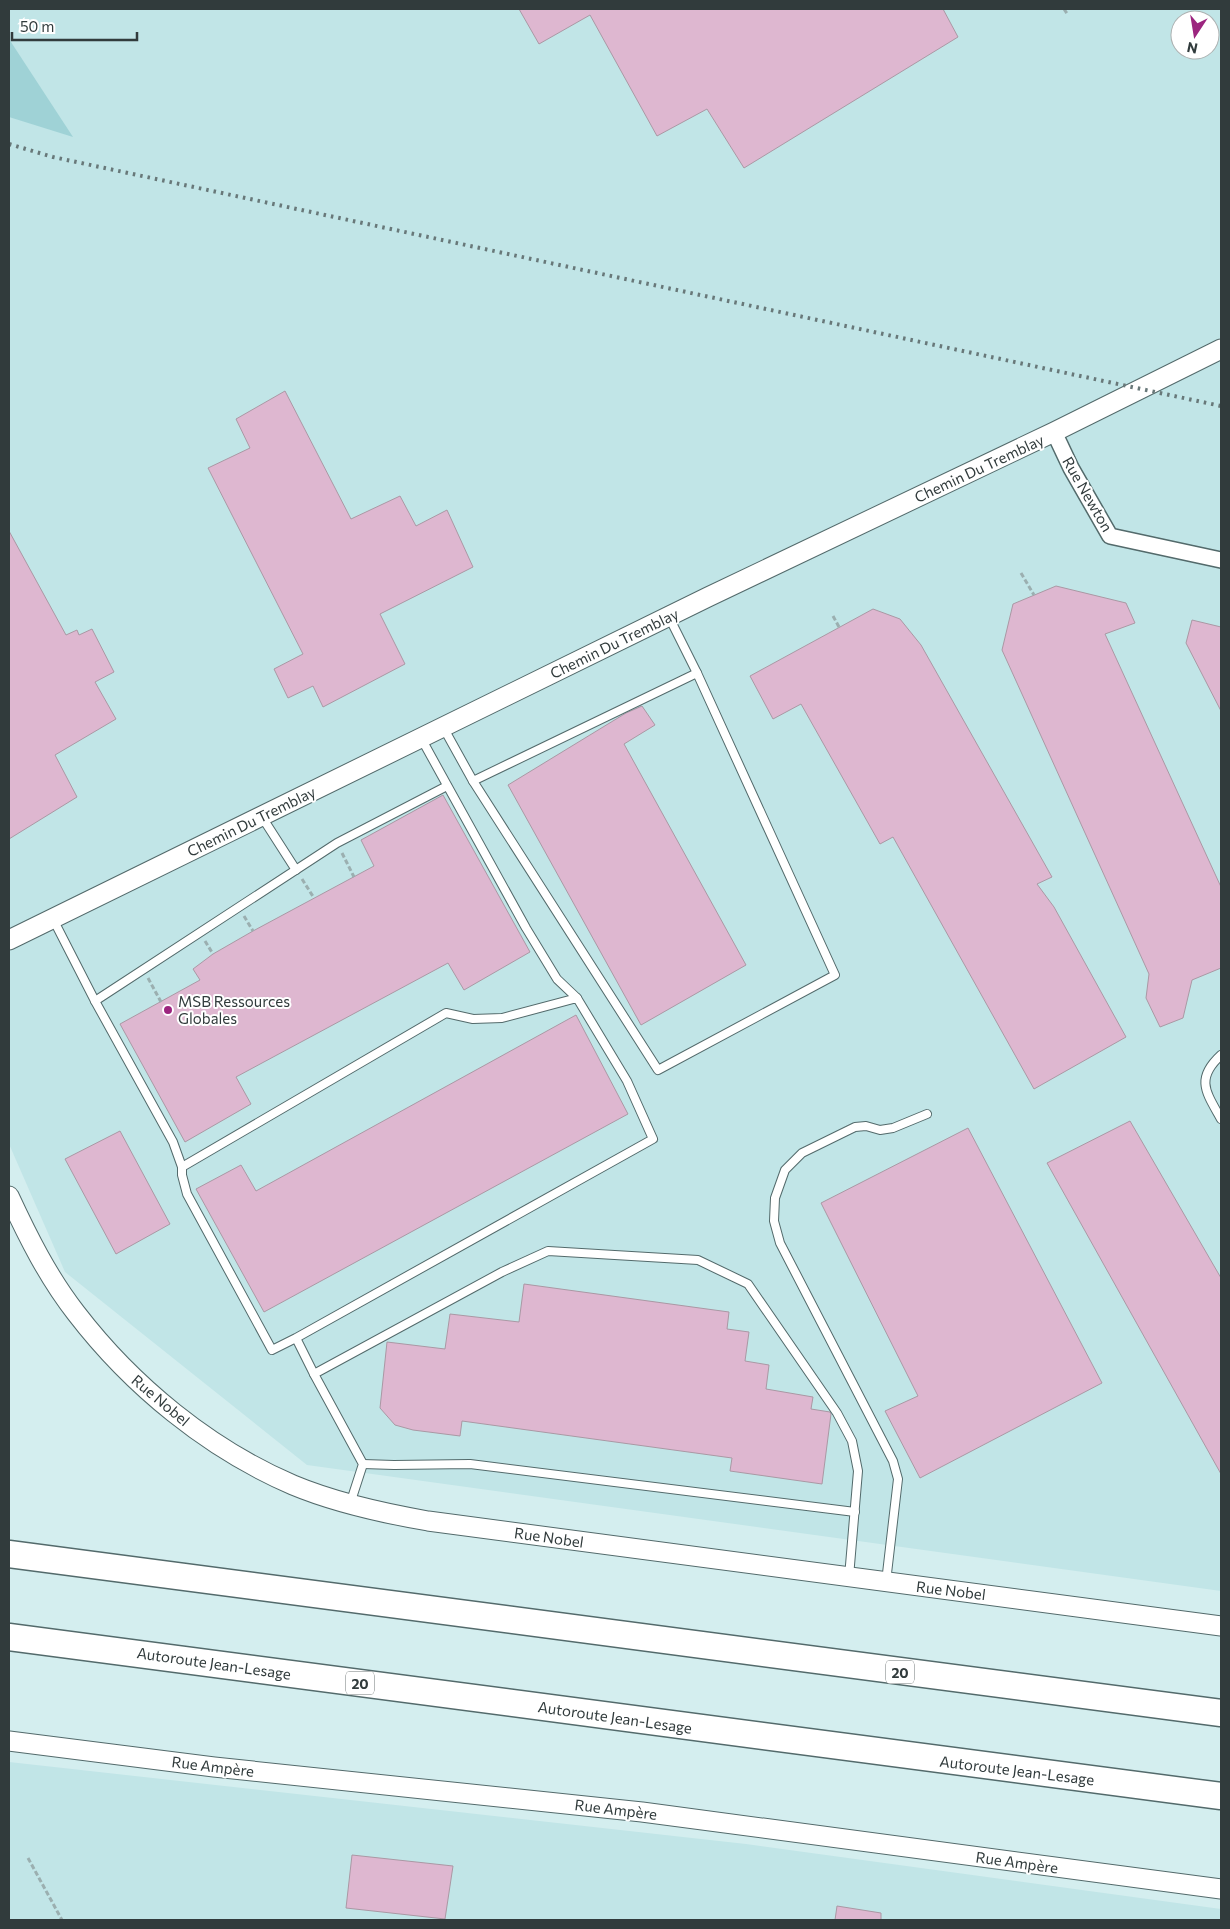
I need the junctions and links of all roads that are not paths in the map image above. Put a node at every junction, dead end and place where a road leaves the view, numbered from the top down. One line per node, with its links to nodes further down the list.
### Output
1 (1221, 349): 2 (street, Chemin Du Tremblay)
2 (1054, 432): 3 (street, Rue Newton); 4 (street, Chemin Du Tremblay)
3 (1221, 560)
4 (670, 616): 5 (lane); 6 (street, Chemin Du Tremblay)
5 (697, 674): 8 (lane); 8 (lane)
6 (443, 727): 7 (street, Chemin Du Tremblay); 8 (lane)
7 (421, 738): 9 (lane); 10 (street, Chemin Du Tremblay)
8 (473, 781)
9 (447, 786): 11 (lane); 14 (lane)
10 (262, 816): 11 (lane); 12 (street, Chemin Du Tremblay)
11 (296, 870): 15 (lane)
12 (52, 919): 13 (street, Chemin Du Tremblay); 15 (lane)
13 (9, 940)
14 (577, 998): 19 (lane); 21 (lane)
15 (95, 1001): 19 (lane)
16 (1221, 1054): 18 (lane)
17 (927, 1114): 30 (lane)
18 (1221, 1119)
19 (182, 1167): 21 (lane)
20 (9, 1196): 24 (street, Rue Nobel)
21 (296, 1338): 22 (lane)
22 (314, 1374): 23 (lane); 25 (lane)
23 (363, 1464): 24 (lane); 25 (lane)
24 (350, 1505): 29 (street, Rue Nobel)
25 (855, 1512): 29 (lane)
26 (9, 1536): 28 (highway)
27 (9, 1554): 28 (highway, 20)
28 (179, 1576): 35 (highway, 20)
29 (849, 1577): 30 (street, Rue Nobel)
30 (886, 1582): 31 (street, Rue Nobel)
31 (1221, 1626)
32 (9, 1637): 34 (highway, Autoroute Jean-Lesage / 20)
33 (9, 1648): 34 (highway)
34 (133, 1652): 37 (highway, Autoroute Jean-Lesage / 20)
35 (1221, 1714)
36 (9, 1741): 38 (street, Rue Ampère)
37 (1221, 1796)
38 (1221, 1889)

